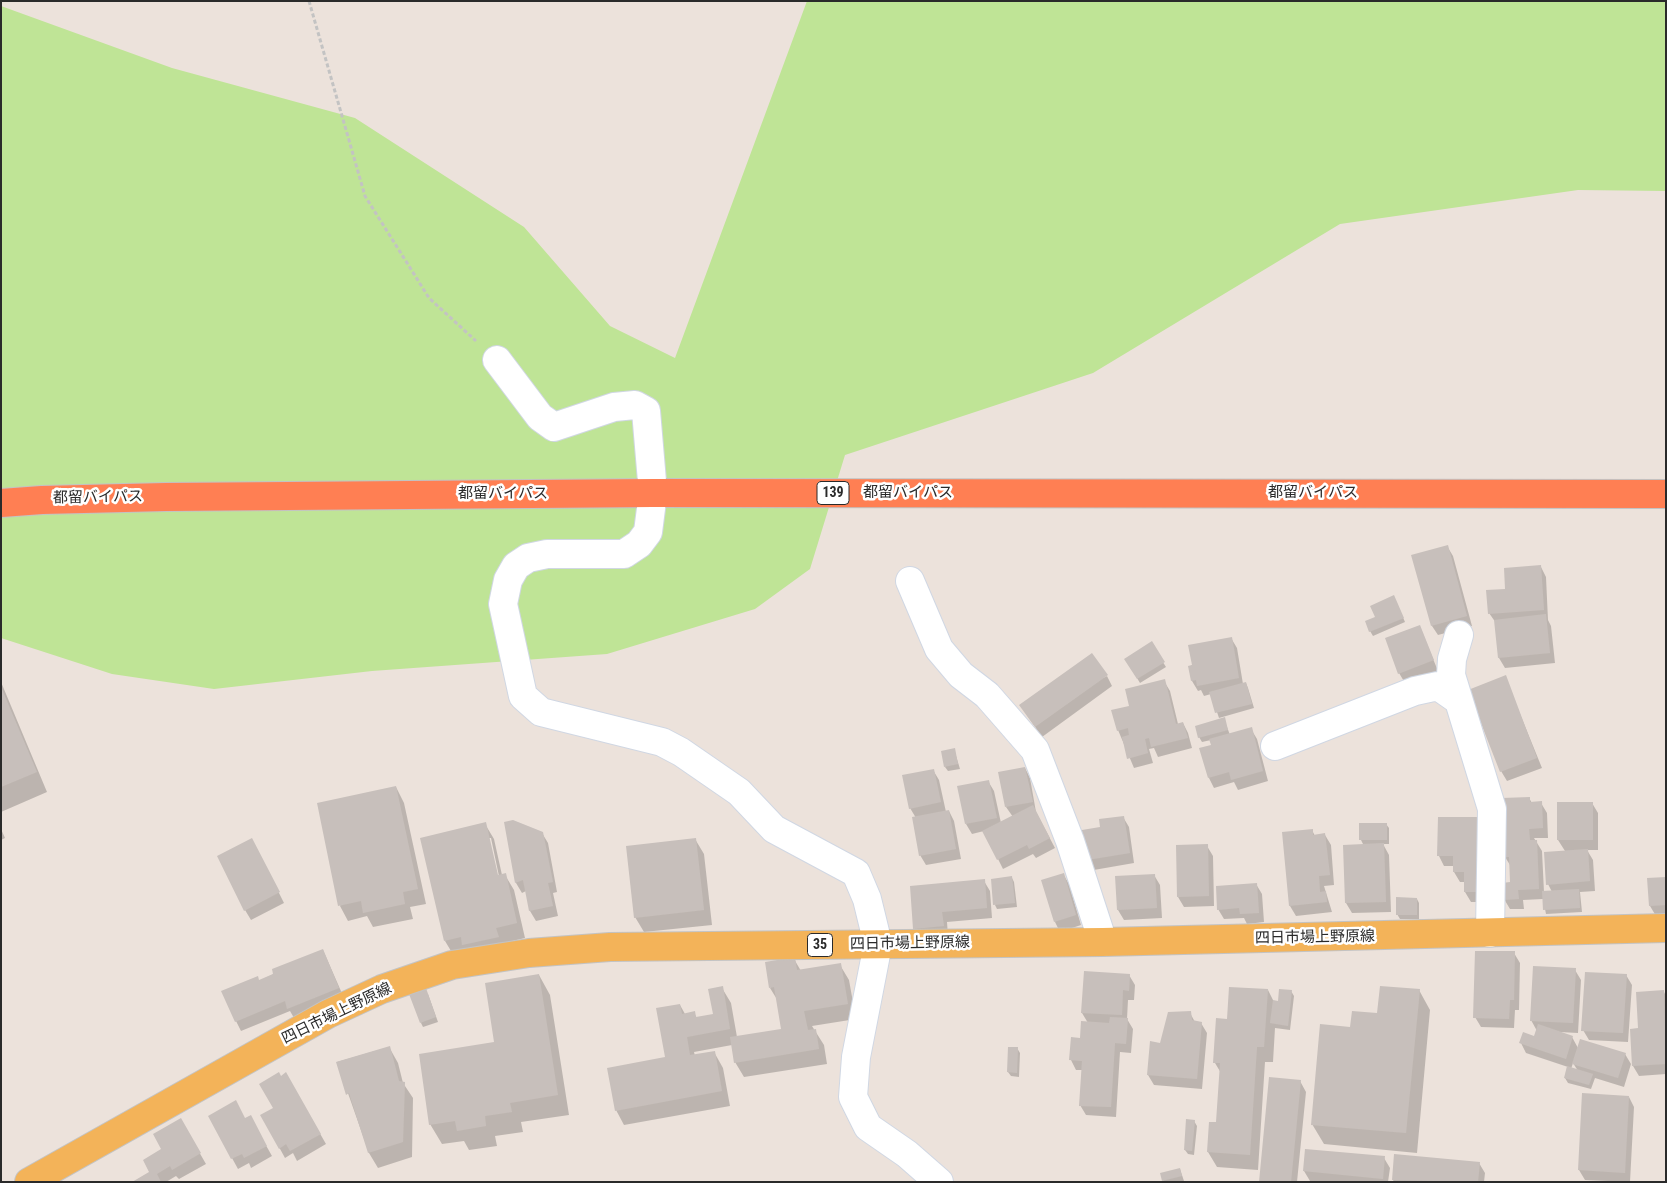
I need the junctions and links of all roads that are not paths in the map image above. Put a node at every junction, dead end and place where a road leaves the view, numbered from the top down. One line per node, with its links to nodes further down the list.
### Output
1 (497, 360): 2 (street)
2 (653, 493): 3 (highway, 都留バイパス / 139); 4 (highway, 都留バイパス / 139); 12 (street)
3 (1666, 494)
4 (1, 503)
5 (910, 581): 11 (street)
6 (1458, 635): 7 (street)
7 (1458, 700): 8 (street); 10 (street)
8 (1274, 746)
9 (1666, 928): 10 (main road, 四日市場上野原線 / 35)
10 (1490, 933): 11 (main road, 四日市場上野原線 / 35)
11 (1103, 942): 12 (main road, 四日市場上野原線 / 35)
12 (878, 944): 13 (main road, 四日市場上野原線 / 35); 14 (street)
13 (29, 1182)
14 (939, 1182)

